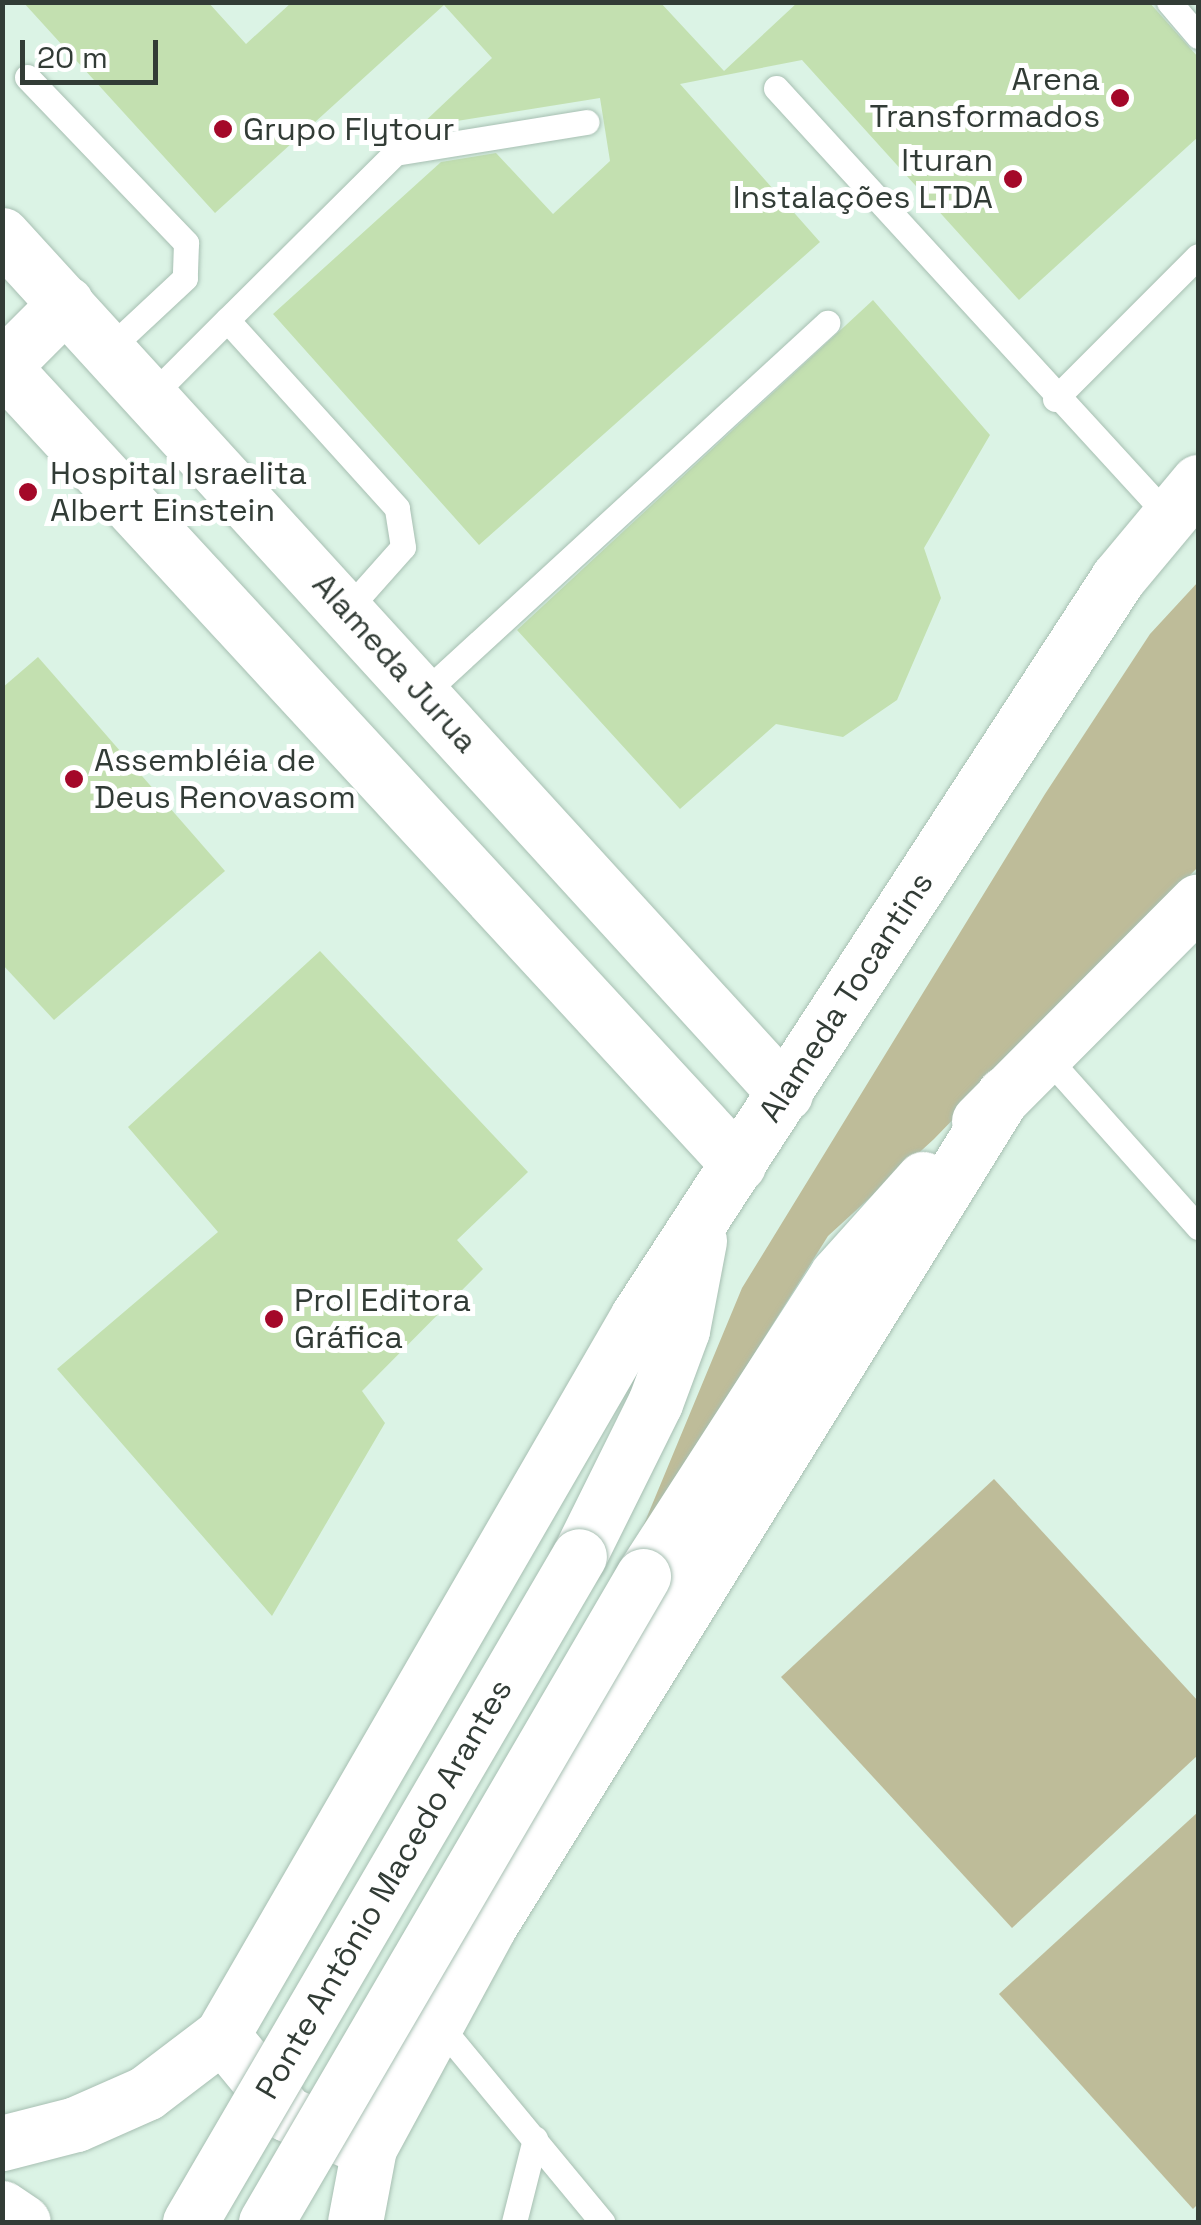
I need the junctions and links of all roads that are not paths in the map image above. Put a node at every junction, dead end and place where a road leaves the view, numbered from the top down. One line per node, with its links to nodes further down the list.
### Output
1 (1169, 2): 2 (lane)
2 (1198, 36)
3 (27, 77): 11 (lane)
4 (776, 88): 14 (lane)
5 (588, 122): 9 (lane)
6 (2, 236): 8 (main road, Alameda Jurua)
7 (1198, 256): 14 (lane)
8 (66, 303): 11 (main road, Alameda Jurua); 12 (main road)
9 (227, 320): 13 (lane); 16 (lane)
10 (828, 323): 17 (lane)
11 (110, 348): 13 (main road, Alameda Jurua)
12 (3, 366): 22 (main road)
13 (152, 394): 16 (main road, Alameda Jurua)
14 (1055, 399): 15 (lane)
15 (1184, 499): 20 (main road, Alameda Tocantins)
16 (348, 610): 17 (main road, Alameda Jurua)
17 (423, 694): 20 (main road, Alameda Jurua)
18 (1198, 901): 19 (main road)
19 (1044, 1054): 21 (main road); 24 (lane)
20 (785, 1093): 22 (main road, Alameda Tocantins)
21 (1004, 1094): 26 (main road); 34 (main road, Ponte Antônio Macedo Arantes, bridge)
22 (738, 1164): 23 (main road, Alameda Tocantins)
23 (703, 1218): 25 (main road, Alameda Tocantins); 27 (main road)
24 (1198, 1227)
25 (579, 1556): 33 (main road, Ponte Antônio Macedo Arantes, bridge)
26 (436, 2020): 28 (lane); 30 (main road)
27 (222, 2036): 29 (main road); 30 (main road)
28 (535, 2139): 36 (lane); 37 (lane)
29 (2, 2142)
30 (368, 2148): 35 (main road)
31 (2, 2208): 32 (main road)
32 (23, 2222)
33 (190, 2222)
34 (266, 2222)
35 (355, 2222)
36 (514, 2222)
37 (602, 2222)

